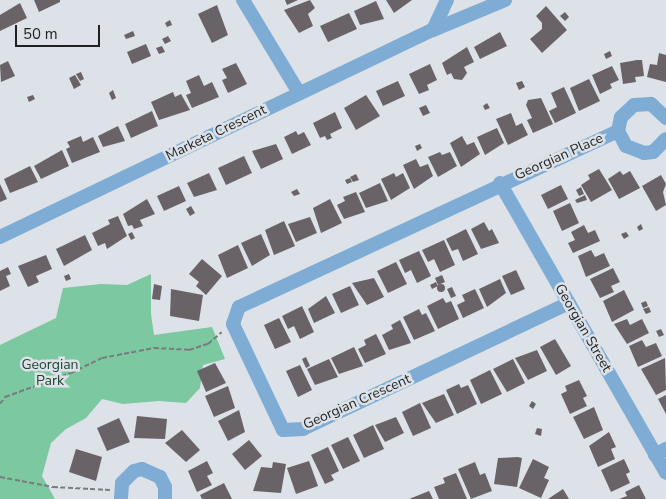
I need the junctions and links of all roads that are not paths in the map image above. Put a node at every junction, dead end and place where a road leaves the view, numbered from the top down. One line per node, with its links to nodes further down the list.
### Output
1 (243, 0): 5 (street)
2 (447, 0): 4 (street)
3 (504, 0): 4 (street, Marketa Crescent)
4 (433, 30): 5 (street, Marketa Crescent)
5 (299, 93): 10 (street, Marketa Crescent)
6 (666, 118): 7 (street, Georgian Place)
7 (618, 131): 8 (street, Georgian Place); 9 (street, Georgian Place)
8 (666, 139)
9 (500, 184): 11 (street, Georgian Street); 11 (street, Georgian Crescent)
10 (0, 237)
11 (569, 303): 12 (street, Georgian Street)
12 (660, 452): 13 (street, Georgian Street)
13 (666, 473)
14 (120, 495): 15 (street)
15 (165, 499)

